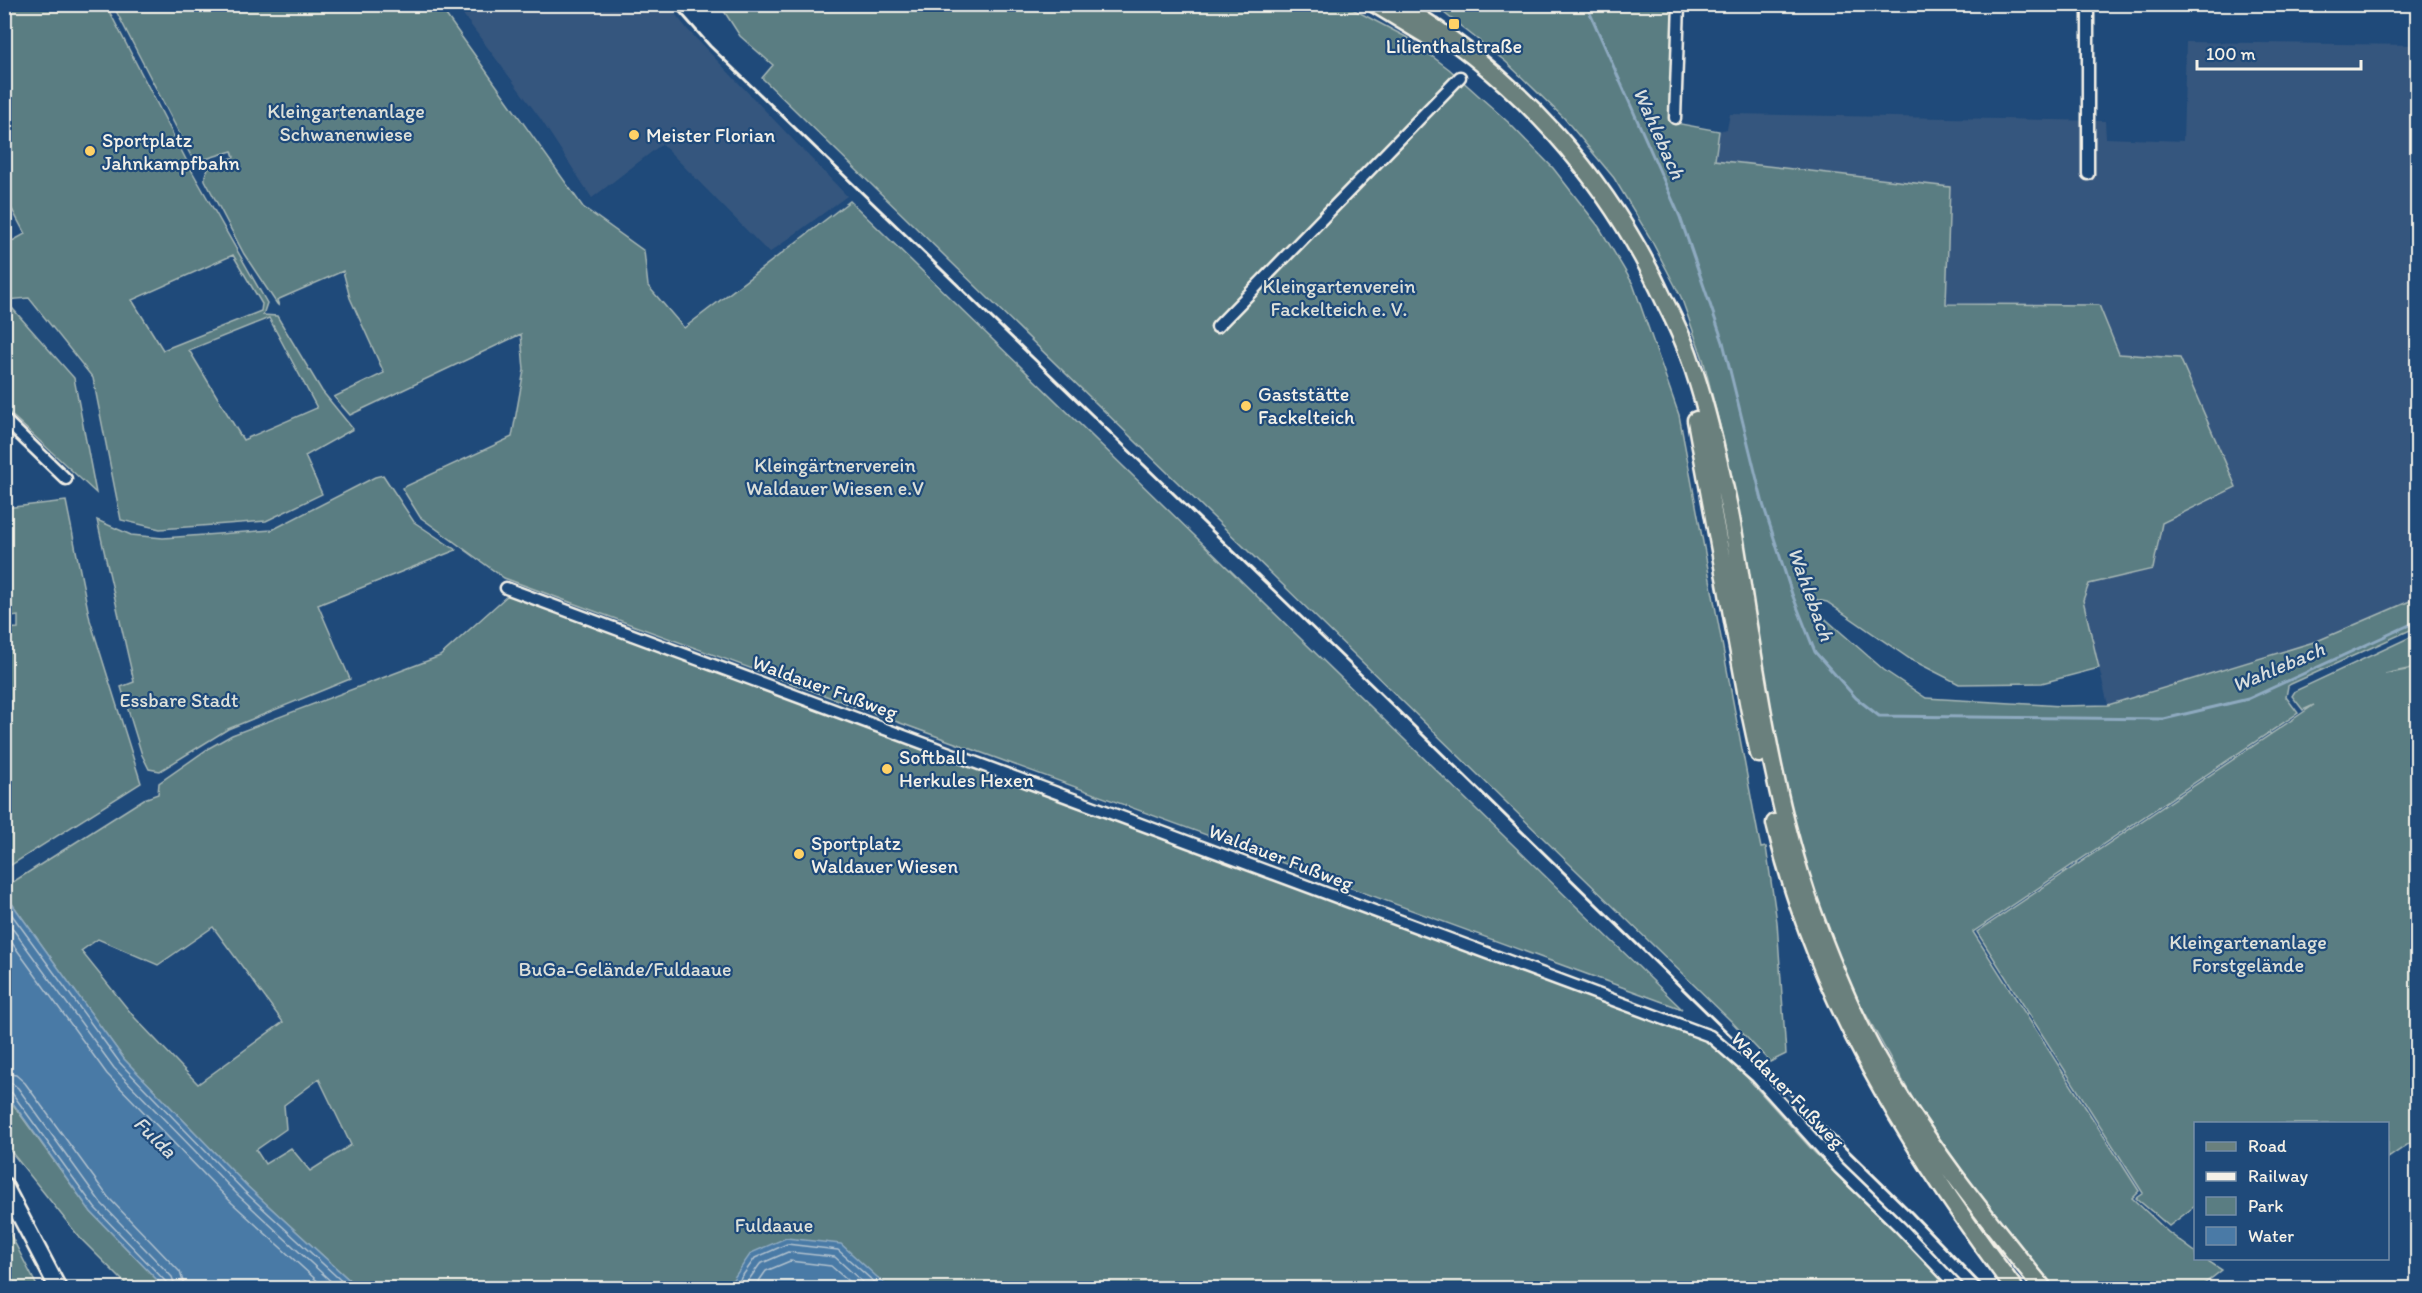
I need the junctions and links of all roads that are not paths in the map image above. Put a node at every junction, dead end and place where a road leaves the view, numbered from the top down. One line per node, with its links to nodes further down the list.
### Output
1 (1375, 4): 7 (main road)
2 (1390, 4): 7 (main road)
3 (1398, 4): 6 (main road)
4 (1678, 4): 9 (street)
5 (2088, 4): 10 (street)
6 (1412, 9): 19 (main road)
7 (1432, 38): 18 (main road)
8 (1460, 77): 11 (street)
9 (1675, 118)
10 (2088, 174)
11 (1216, 327)
12 (4, 419): 13 (street)
13 (66, 478)
14 (506, 588): 17 (street, Waldauer Fußweg)
15 (4, 1185): 16 (street)
16 (58, 1288)
17 (1959, 1288)
18 (2014, 1288)
19 (2043, 1288)

